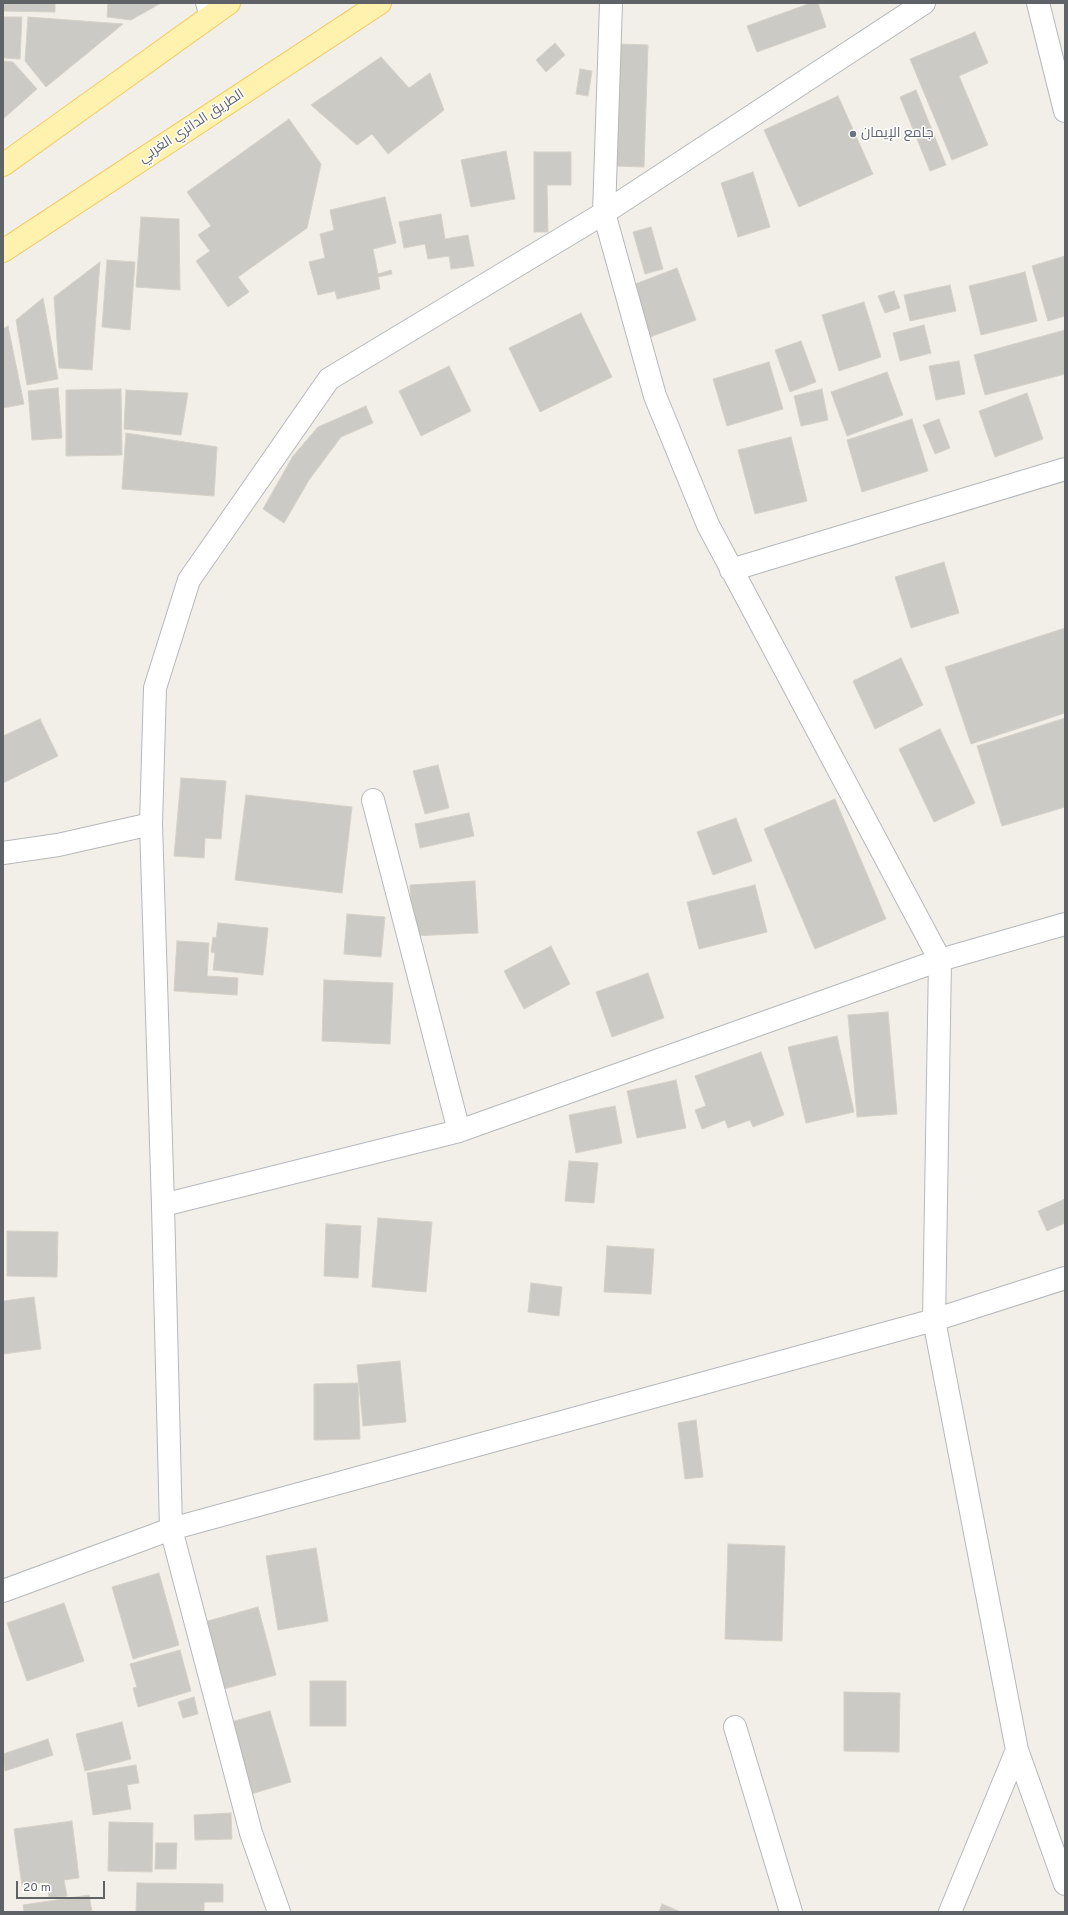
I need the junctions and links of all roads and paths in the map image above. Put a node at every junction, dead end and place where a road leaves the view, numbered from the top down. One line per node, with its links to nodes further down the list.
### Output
1 (229, 3): 6 (main road)
2 (380, 3): 10 (main road, الطريق الدائري الغربي)
3 (611, 3): 9 (street)
4 (924, 3): 9 (street)
5 (1038, 3): 7 (street)
6 (205, 11): 8 (main road)
7 (1065, 111)
8 (3, 165)
9 (604, 213): 12 (street); 14 (street)
10 (3, 251)
11 (1065, 469): 12 (street)
12 (731, 570): 17 (street)
13 (373, 800): 18 (street)
14 (151, 824): 15 (street); 19 (street)
15 (3, 853)
16 (1065, 924): 17 (street)
17 (940, 960): 18 (street); 21 (street)
18 (459, 1131): 19 (street)
19 (163, 1205): 22 (street)
20 (1065, 1278): 21 (street)
21 (934, 1320): 22 (street); 25 (street)
22 (171, 1529): 23 (street); 27 (street)
23 (3, 1591)
24 (735, 1727): 28 (street)
25 (1017, 1750): 26 (street); 29 (street)
26 (1065, 1884)
27 (278, 1912)
28 (791, 1912)
29 (950, 1912)

